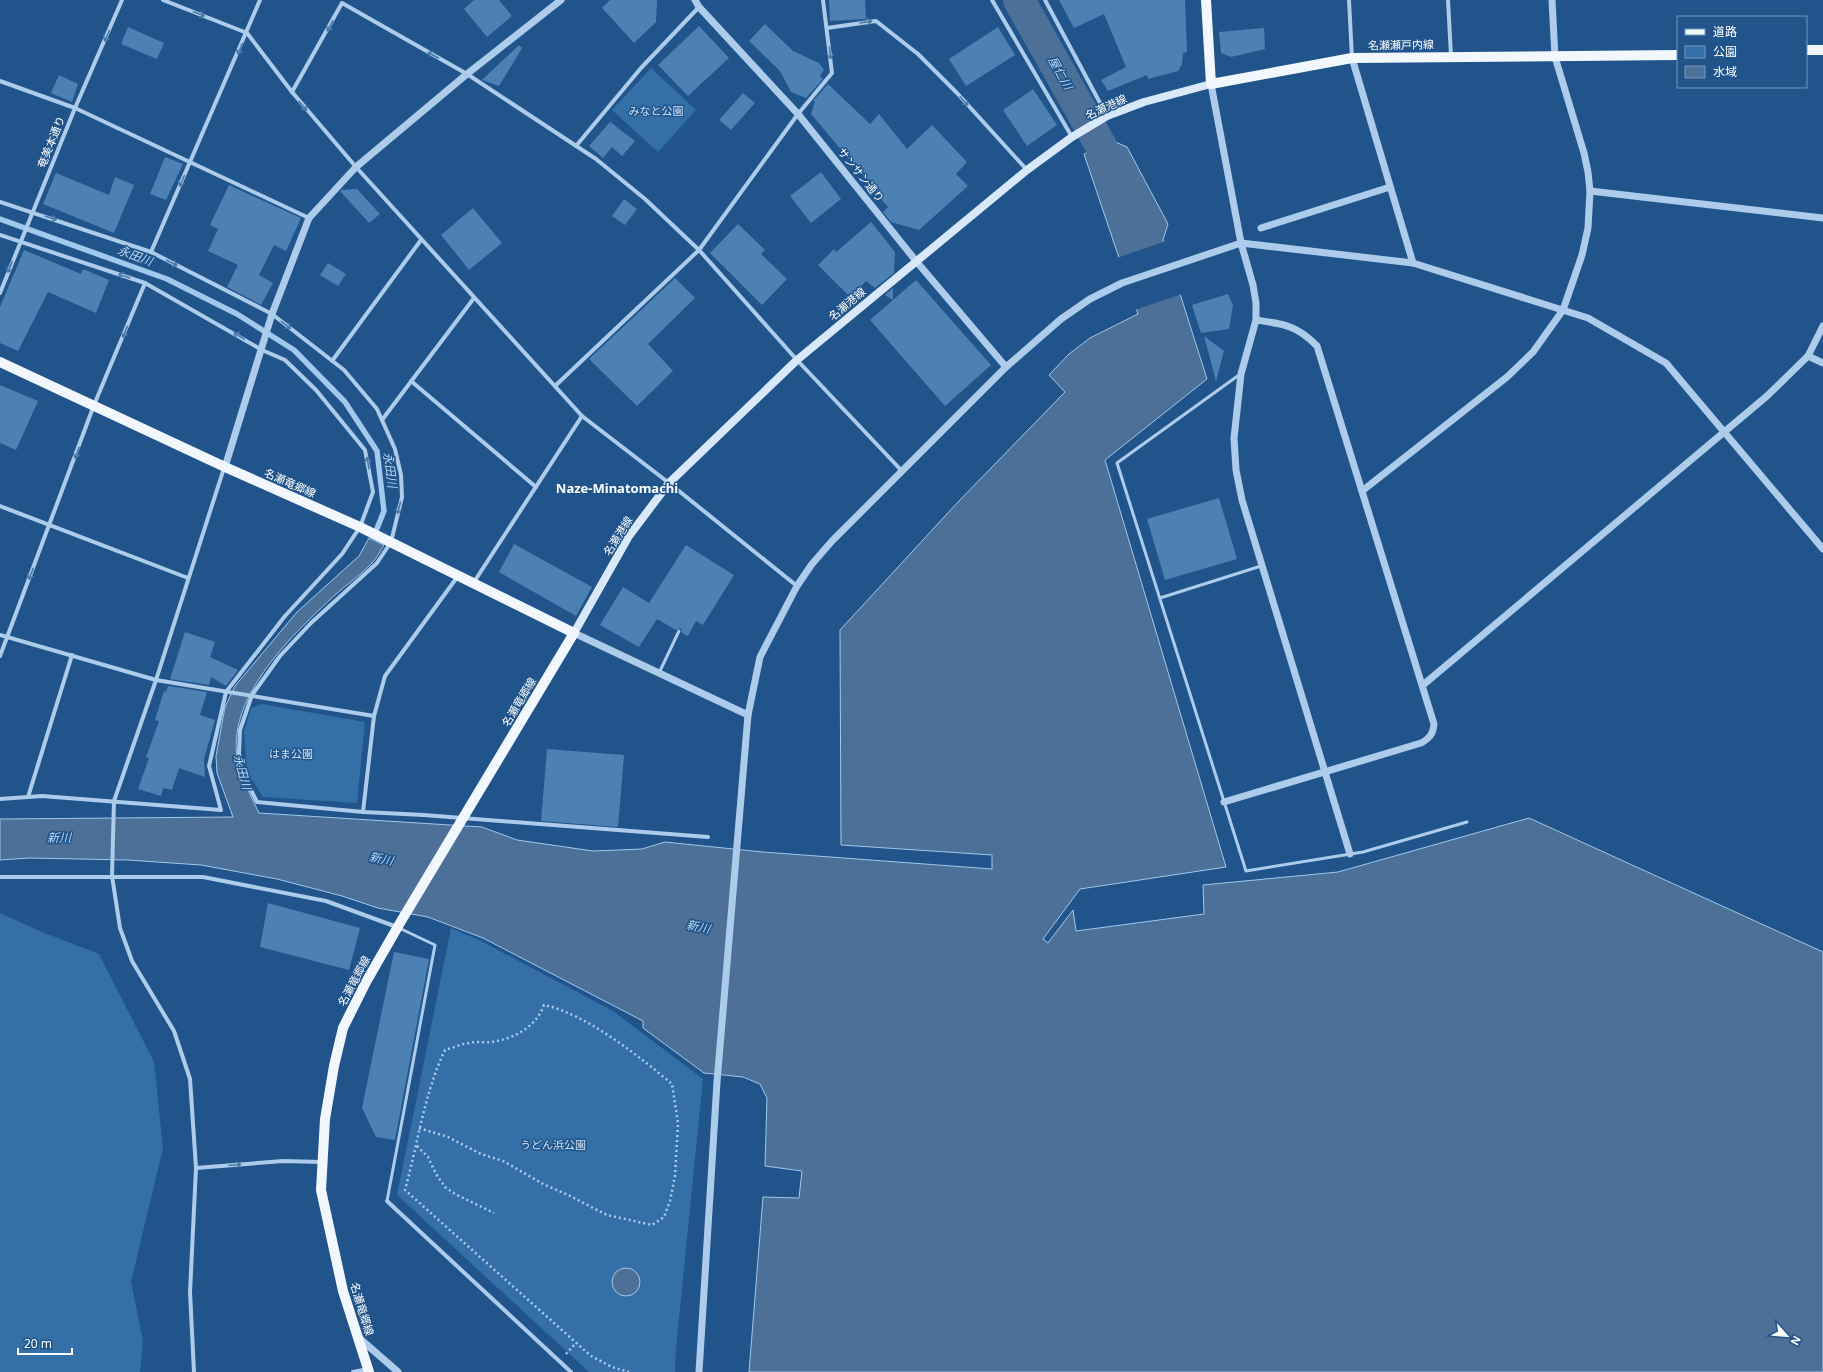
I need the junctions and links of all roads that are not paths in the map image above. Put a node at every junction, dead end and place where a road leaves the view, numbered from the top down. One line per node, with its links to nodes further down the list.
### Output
1 (122, 0): 26 (street, 奄美本通り, one-way to 26)
2 (162, 0): 15 (street, one-way to 15)
3 (260, 0): 15 (street)
4 (561, 0): 22 (street)
5 (695, 0): 13 (street, サンサン通り)
6 (823, 0): 14 (street)
7 (992, 0): 29 (street)
8 (1045, 0): 28 (street)
9 (1206, 0): 24 (main road)
10 (1349, 0): 21 (street)
11 (1448, 0): 19 (street)
12 (1552, 0): 20 (street)
13 (699, 7): 27 (street, サンサン通り); 30 (street)
14 (827, 28): 27 (street, one-way to 27); 33 (street, one-way to 33)
15 (247, 33): 25 (street); 31 (street, one-way to 31)
16 (1807, 50): 17 (main road)
17 (1823, 50)
18 (1677, 55): 20 (main road, 名瀬瀬戸内線)
19 (1451, 56): 20 (main road, 名瀬瀬戸内線); 21 (main road, 名瀬瀬戸内線)
20 (1555, 57): 35 (street)
21 (1352, 58): 24 (main road, 名瀬瀬戸内線); 34 (street)
22 (467, 74): 25 (street, one-way to 25); 30 (street); 32 (street)
23 (0, 81): 26 (street)
24 (1211, 84): 28 (main road, 名瀬港線); 44 (street)
25 (292, 92): 32 (street, one-way to 32)
26 (75, 108): 31 (street); 37 (street, 奄美本通り)
27 (798, 114): 45 (street); 47 (street, サンサン通り)
28 (1104, 118): 29 (main road, 名瀬港線)
29 (1074, 136): 33 (main road, 名瀬港線)
30 (576, 146): 45 (street)
31 (190, 162): 38 (street); 46 (street, one-way to 46)
32 (356, 167): 38 (street); 42 (street)
33 (1027, 170): 47 (main road, 名瀬港線)
34 (1390, 187): 40 (street); 48 (street)
35 (1590, 191): 39 (street); 52 (street)
36 (0, 202): 37 (street)
37 (33, 212): 43 (street, 奄美本通り); 46 (street, one-way to 46)
38 (309, 218): 53 (street)
39 (1823, 218)
40 (1261, 228)
41 (0, 235): 43 (street)
42 (422, 240): 51 (street); 59 (street)
43 (20, 242): 49 (street, one-way to 43); 50 (street, 奄美本通り, one-way to 50)
44 (1241, 243): 48 (street); 54 (street); 62 (street)
45 (699, 250): 58 (street); 65 (street)
46 (151, 252): 53 (street, one-way to 53)
47 (916, 261): 58 (main road, 名瀬港線); 62 (street, サンサン通り)
48 (1413, 263): 52 (street)
49 (145, 283): 56 (street, one-way to 49); 66 (street, one-way to 66)
50 (0, 293)
51 (474, 298): 64 (street); 65 (street)
52 (1563, 310): 69 (street); 74 (street)
53 (272, 314): 56 (street); 59 (street, one-way to 59)
54 (1256, 320): 63 (street); 74 (street)
55 (1823, 326): 57 (street)
56 (262, 350): 70 (street); 77 (street, one-way to 56)
57 (1808, 356): 61 (street); 69 (street)
58 (797, 360): 71 (street); 72 (main road, 名瀬港線)
59 (332, 361): 68 (street)
60 (0, 362): 66 (main road, 名瀬竜郷線)
61 (1823, 363)
62 (1006, 367): 71 (street)
63 (1241, 374): 80 (street); 85 (lane)
64 (411, 381): 68 (street); 73 (street)
65 (555, 386): 67 (street)
66 (94, 405): 70 (main road, 名瀬竜郷線); 76 (street, one-way to 76)
67 (582, 416): 72 (street); 73 (street)
68 (382, 420): 78 (street, one-way to 78)
69 (1724, 432): 79 (street); 94 (street)
70 (225, 467): 77 (main road, 名瀬竜郷線); 82 (street)
71 (901, 470): 84 (street)
72 (669, 483): 84 (street); 87 (main road, 名瀬港線)
73 (536, 487): 83 (street)
74 (1362, 491): 94 (street)
75 (0, 506): 76 (street)
76 (50, 525): 82 (street); 89 (street, one-way to 89)
77 (360, 527): 78 (main road, 名瀬竜郷線); 95 (street)
78 (391, 542): 81 (main road, 名瀬竜郷線); 96 (street)
79 (1823, 549)
80 (1263, 566): 85 (lane); 99 (street)
81 (459, 575): 83 (main road, 名瀬竜郷線); 98 (street)
82 (188, 578): 93 (street)
83 (474, 583): 87 (main road, 名瀬竜郷線)
84 (797, 586): 97 (street)
85 (1160, 598): 103 (lane)
86 (679, 631): 92 (lane)
87 (574, 633): 92 (street); 105 (main road, 名瀬竜郷線)
88 (0, 635): 89 (street)
89 (7, 637): 90 (street); 91 (street)
90 (72, 655): 93 (street); 100 (street)
91 (0, 656)
92 (659, 673): 97 (street)
93 (156, 680): 95 (street); 102 (street)
94 (1422, 685): 99 (street)
95 (226, 692): 96 (street); 102 (street)
96 (252, 695): 98 (street); 104 (street)
97 (748, 715): 121 (street)
98 (374, 716): 104 (street)
99 (1326, 772): 103 (street); 108 (street)
100 (28, 797): 101 (street); 102 (street)
101 (0, 799)
102 (114, 802): 109 (street)
103 (1224, 802): 108 (lane)
104 (363, 812): 105 (street)
105 (461, 822): 107 (street); 111 (main road, 名瀬竜郷線)
106 (1467, 822): 108 (lane)
107 (708, 837)
108 (1350, 854)
109 (112, 876): 110 (street); 111 (street); 113 (street)
110 (0, 877)
111 (398, 925): 112 (main road, 名瀬竜郷線); 114 (lane)
112 (323, 1162): 113 (street, one-way to 112); 115 (main road, 名瀬竜郷線)
113 (196, 1168): 117 (street)
114 (387, 1201): 120 (street)
115 (357, 1336): 116 (main road, 名瀬竜郷線); 119 (street)
116 (368, 1371): 118 (street)
117 (194, 1372)
118 (353, 1372)
119 (398, 1372)
120 (571, 1372)
121 (699, 1372)

